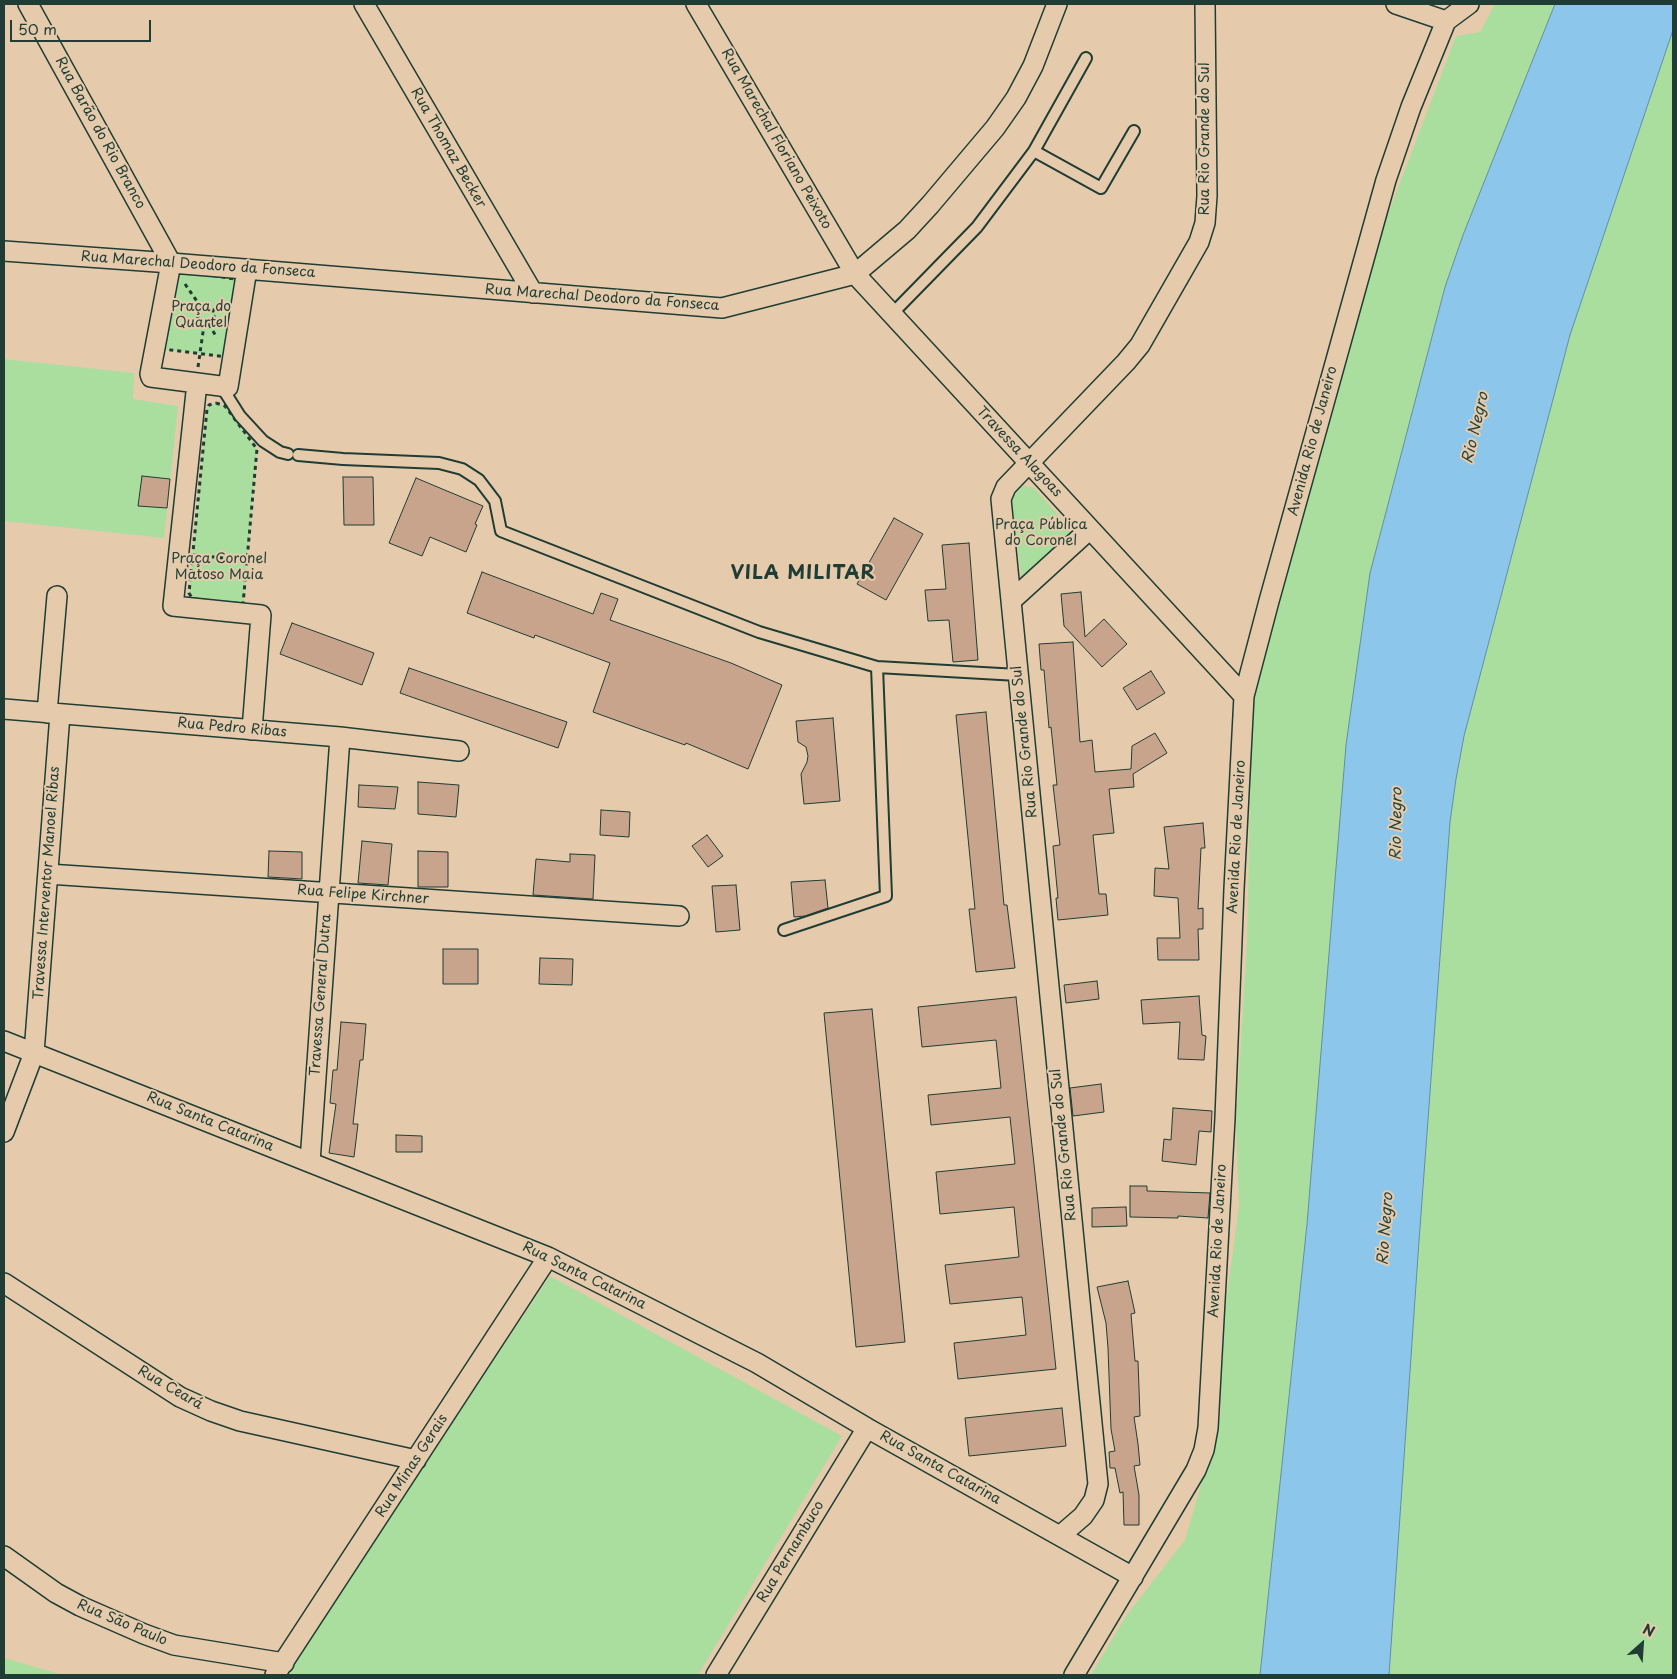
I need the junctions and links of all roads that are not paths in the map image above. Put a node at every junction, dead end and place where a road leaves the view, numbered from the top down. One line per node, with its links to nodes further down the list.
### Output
1 (28, 4): 13 (street, Rua Barão do Rio Branco)
2 (364, 4): 16 (street, Rua Thomaz Becker)
3 (696, 4): 15 (street, Rua Marechal Floriano Peixoto)
4 (1057, 4): 15 (street, Rua Marechal Deodoro da Fonseca)
5 (1205, 4): 20 (street, Rua Rio Grande do Sul)
6 (1396, 4): 8 (street)
7 (1469, 4): 8 (street)
8 (1446, 21): 26 (street, Avenida Rio de Janeiro)
9 (1086, 58): 11 (lane)
10 (1134, 130): 11 (lane)
11 (1034, 151): 17 (lane)
12 (4, 251): 13 (street, Rua Marechal Deodoro da Fonseca)
13 (171, 263): 14 (street, Rua Marechal Deodoro da Fonseca); 18 (street)
14 (247, 269): 16 (street, Rua Marechal Deodoro da Fonseca); 19 (street)
15 (855, 274): 16 (street, Rua Marechal Deodoro da Fonseca); 17 (street, Travessa Alagoas)
16 (533, 293)
17 (892, 314): 20 (street, Travessa Alagoas)
18 (197, 383): 19 (street); 29 (street)
19 (221, 386): 24 (lane)
20 (1029, 462): 21 (street, Travessa Alagoas); 23 (street, Rua Rio Grande do Sul)
21 (1090, 529): 23 (street); 26 (street, Travessa Alagoas)
22 (57, 596): 28 (street, Travessa Interventor Manoel Ribas)
23 (1011, 601): 25 (street, Rua Rio Grande do Sul)
24 (877, 667): 25 (lane); 35 (lane)
25 (1018, 675): 44 (street, Rua Rio Grande do Sul)
26 (1244, 696): 46 (street, Avenida Rio de Janeiro)
27 (4, 709): 28 (street, Rua Pedro Ribas)
28 (54, 713): 29 (street, Rua Pedro Ribas); 32 (street, Travessa Interventor Manoel Ribas)
29 (252, 730): 30 (street, Rua Pedro Ribas)
30 (340, 737): 31 (street, Rua Pedro Ribas); 33 (street, Travessa General Dutra)
31 (459, 751)
32 (48, 874): 33 (street, Rua Felipe Kirchner); 37 (street, Travessa Interventor Manoel Ribas)
33 (328, 893): 34 (street, Rua Felipe Kirchner); 39 (street, Travessa General Dutra)
34 (679, 916)
35 (784, 930)
36 (4, 1041): 37 (street, Rua Santa Catarina)
37 (34, 1053): 38 (street, Travessa Interventor Manoel Ribas); 39 (street, Rua Santa Catarina)
38 (4, 1132)
39 (310, 1162): 40 (street, Rua Santa Catarina)
40 (548, 1257): 42 (street, Rua Santa Catarina); 43 (street, Rua Minas Gerais)
41 (4, 1283): 43 (street, Rua Ceará)
42 (866, 1428): 44 (street, Rua Santa Catarina); 48 (street, Rua Pernambuco)
43 (416, 1460): 47 (street, Rua Minas Gerais)
44 (1062, 1535): 46 (street, Rua Santa Catarina)
45 (4, 1556): 47 (street, Rua São Paulo)
46 (1134, 1576): 49 (street, Avenida Rio de Janeiro)
47 (280, 1669)
48 (716, 1675)
49 (1074, 1675)

